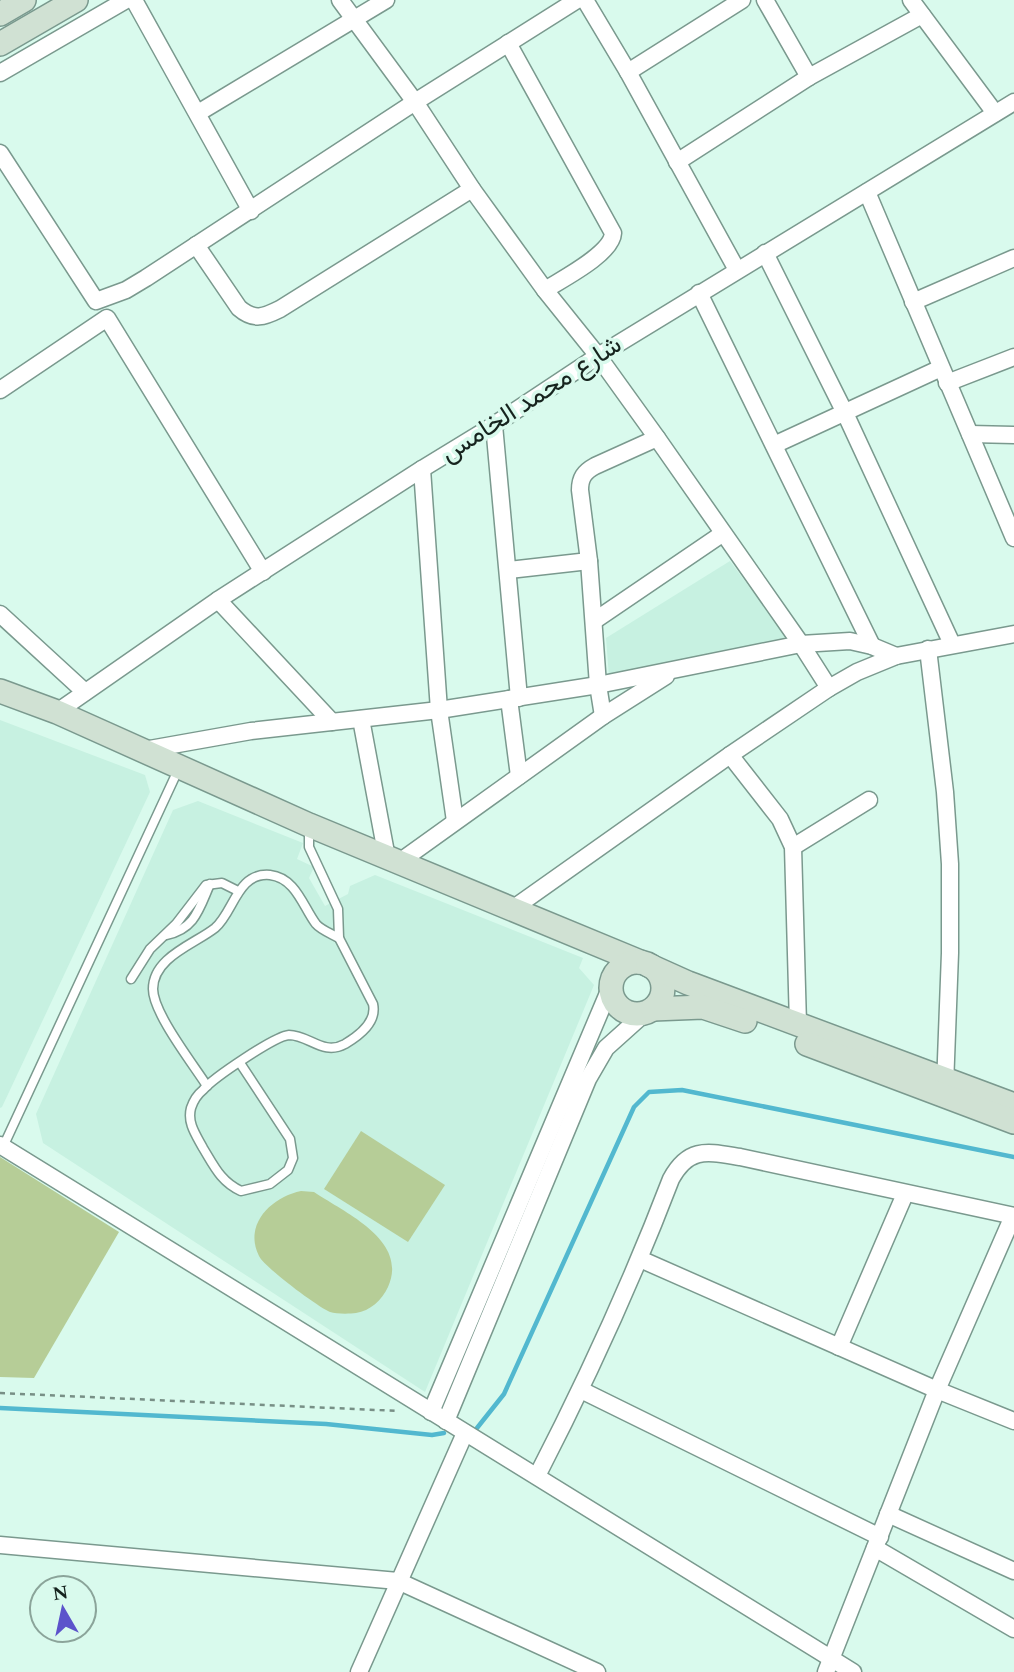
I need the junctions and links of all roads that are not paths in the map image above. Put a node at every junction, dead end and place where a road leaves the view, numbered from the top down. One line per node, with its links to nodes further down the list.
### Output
1 (24, 0): 12 (street)
2 (76, 0): 16 (street)
3 (126, 0): 18 (street)
4 (134, 0): 22 (street)
5 (340, 0): 14 (street)
6 (386, 0): 14 (street)
7 (577, 0): 15 (street)
8 (585, 0): 17 (street)
9 (742, 0): 17 (street)
10 (765, 0): 19 (street)
11 (911, 0): 13 (street)
12 (0, 14)
13 (922, 15): 19 (street); 21 (street)
14 (354, 19): 20 (street); 22 (street)
15 (508, 43): 20 (street); 32 (street)
16 (0, 44)
17 (628, 72): 24 (street)
18 (0, 73)
19 (809, 77): 24 (street)
20 (415, 102): 25 (street); 27 (street)
21 (1007, 110): 26 (street, شارع محمد الخامس)
22 (198, 113): 27 (street)
23 (0, 153): 34 (street)
24 (677, 162): 31 (street)
25 (472, 189): 28 (street); 32 (street)
26 (867, 191): 29 (street, شارع محمد الخامس); 35 (street)
27 (251, 211): 28 (street)
28 (196, 245): 34 (street)
29 (765, 253): 31 (street, شارع محمد الخامس); 41 (street)
30 (1014, 258): 35 (street)
31 (737, 270): 33 (street, شارع محمد الخامس)
32 (545, 290): 37 (street)
33 (699, 293): 37 (street, شارع محمد الخامس); 46 (street)
34 (96, 301): 36 (street)
35 (912, 302): 39 (street)
36 (107, 318): 40 (street); 52 (street)
37 (597, 356): 42 (street, شارع محمد الخامس); 45 (street)
38 (1014, 357): 39 (street)
39 (944, 375): 41 (street); 43 (street)
40 (0, 390)
41 (845, 413): 46 (street); 58 (street)
42 (494, 425): 47 (street, شارع محمد الخامس); 51 (street)
43 (970, 434): 44 (street); 49 (street)
44 (1014, 435)
45 (657, 438): 48 (street); 50 (street)
46 (774, 446): 59 (street)
47 (422, 469): 52 (street, شارع محمد الخامس); 68 (street)
48 (722, 534): 55 (street); 57 (street)
49 (1014, 538)
50 (589, 561): 51 (street); 55 (street)
51 (509, 569): 67 (street)
52 (264, 572): 53 (street, شارع محمد الخامس)
53 (218, 600): 66 (street, شارع محمد الخامس); 72 (street)
54 (0, 614): 66 (street)
55 (594, 621): 63 (street)
56 (1014, 634): 58 (street)
57 (801, 644): 59 (street); 62 (street); 64 (street)
58 (952, 644): 60 (street)
59 (872, 646): 61 (street)
60 (928, 649): 61 (street); 93 (street)
61 (897, 656): 64 (street)
62 (676, 670): 63 (street); 70 (street)
63 (598, 685): 67 (street); 70 (street)
64 (829, 688): 74 (street)
65 (0, 691): 69 (street)
66 (85, 692): 69 (street, شارع محمد الخامس)
67 (514, 698): 68 (street); 76 (street)
68 (439, 710): 71 (street); 78 (street)
69 (57, 712): 73 (street)
70 (603, 716): 76 (street)
71 (361, 719): 72 (street); 81 (street)
72 (332, 722): 73 (street)
73 (140, 751): 75 (street)
74 (730, 755): 80 (street); 83 (street)
75 (179, 768): 79 (street); 96 (lane)
76 (519, 776): 78 (street)
77 (869, 800): 80 (street)
78 (455, 821): 81 (street)
79 (309, 825): 81 (street); 85 (lane)
80 (793, 847): 90 (street)
81 (393, 860): 83 (street)
82 (238, 891): 85 (lane); 87 (lane); 92 (lane)
83 (511, 911): 84 (street)
84 (574, 936): 86 (street); 88 (street)
85 (339, 937): 91 (lane)
86 (644, 964): 88 (street); 89 (street); 90 (street)
87 (131, 979)
88 (611, 984): 89 (street); 103 (street)
89 (649, 1011): 93 (street); 104 (street)
90 (798, 1024): 93 (street)
91 (240, 1063): 92 (lane); 92 (lane)
92 (207, 1086)
93 (944, 1088): 94 (street); 95 (street)
94 (1014, 1105)
95 (1014, 1122)
96 (2, 1146): 103 (street)
97 (905, 1194): 98 (street); 99 (street); 100 (street)
98 (1014, 1216): 101 (street)
99 (640, 1259): 100 (street); 102 (street)
100 (839, 1347): 101 (street)
101 (937, 1390): 105 (street); 108 (street)
102 (581, 1391): 107 (street); 109 (street)
103 (431, 1412): 104 (street)
104 (446, 1421): 106 (street)
105 (1014, 1422)
106 (465, 1433): 107 (street); 112 (street)
107 (537, 1476): 114 (street)
108 (888, 1514): 109 (street); 111 (street)
109 (877, 1543): 113 (street); 114 (street)
110 (0, 1545): 112 (street)
111 (1014, 1571)
112 (398, 1581): 115 (street); 116 (street)
113 (1014, 1629)
114 (829, 1665): 117 (street)
115 (359, 1672)
116 (597, 1672)
117 (853, 1672)

